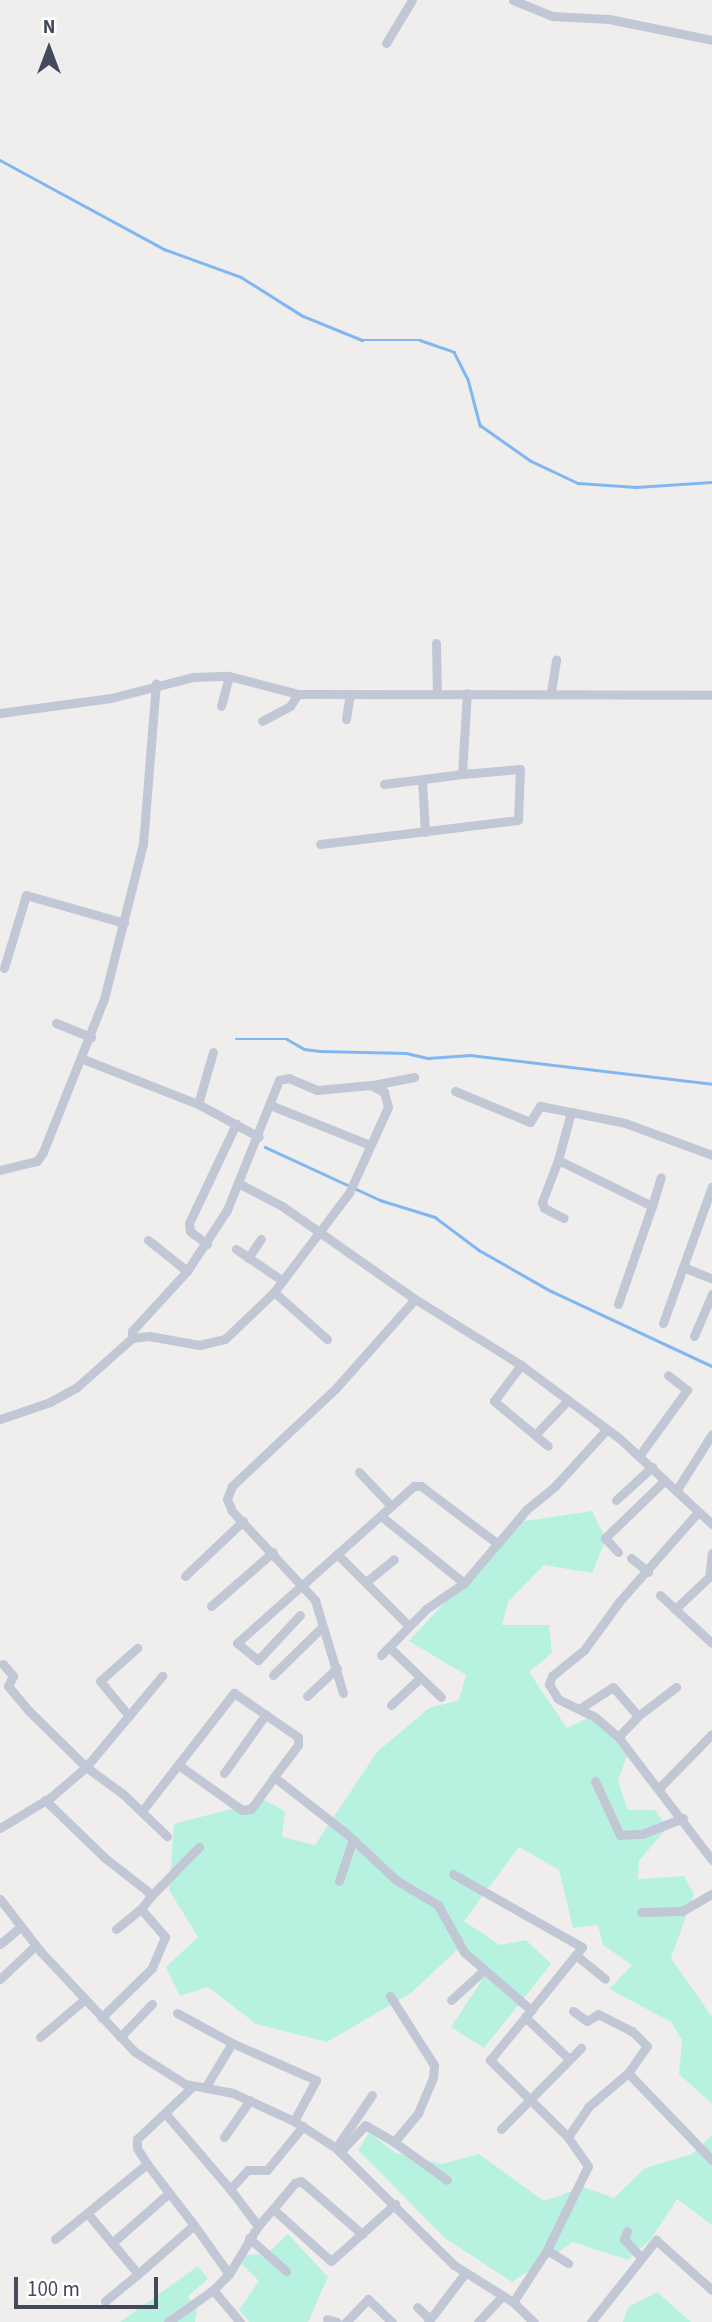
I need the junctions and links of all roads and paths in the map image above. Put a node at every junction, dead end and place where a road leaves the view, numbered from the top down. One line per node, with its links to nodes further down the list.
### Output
1 (412, 0): 4 (street)
2 (513, 0): 3 (street)
3 (712, 40)
4 (386, 43)
5 (436, 643): 10 (street)
6 (556, 659): 9 (street)
7 (229, 676): 8 (street); 12 (street); 15 (street)
8 (156, 684): 16 (street); 24 (street)
9 (551, 692): 11 (street); 14 (street)
10 (437, 693): 11 (street); 13 (street)
11 (467, 693): 19 (street)
12 (298, 694): 13 (street); 18 (street)
13 (350, 694): 17 (street)
14 (712, 695)
15 (221, 706)
16 (0, 713)
17 (346, 719)
18 (262, 721)
19 (462, 775): 20 (street); 22 (street)
20 (422, 780): 21 (street); 22 (street)
21 (384, 783)
22 (425, 832): 23 (street)
23 (320, 844)
24 (124, 923): 25 (street); 27 (street)
25 (4, 968)
26 (56, 1023): 27 (street)
27 (90, 1037): 29 (street)
28 (214, 1052): 33 (street)
29 (83, 1059): 33 (street); 41 (street)
30 (414, 1077): 31 (street)
31 (371, 1086): 34 (street); 38 (street)
32 (455, 1091): 35 (street)
33 (198, 1104): 36 (street)
34 (270, 1105): 37 (street); 38 (street)
35 (571, 1112): 39 (street); 40 (street)
36 (236, 1124): 37 (street); 50 (street)
37 (259, 1137): 43 (street)
38 (370, 1145): 47 (street)
39 (712, 1155)
40 (558, 1160): 45 (street); 46 (street)
41 (0, 1170)
42 (661, 1177): 45 (street)
43 (240, 1184): 47 (street); 50 (street)
44 (712, 1186): 53 (street)
45 (652, 1206): 60 (street)
46 (564, 1218)
47 (321, 1231): 55 (street); 59 (street)
48 (261, 1239): 52 (street)
49 (148, 1240): 54 (street)
50 (206, 1244): 54 (street)
51 (236, 1249): 52 (street)
52 (248, 1258): 55 (street)
53 (683, 1267): 56 (street); 61 (street)
54 (187, 1271): 63 (street)
55 (280, 1279): 57 (street)
56 (712, 1279)
57 (274, 1292): 63 (street); 64 (street)
58 (712, 1294): 62 (street)
59 (415, 1299): 65 (street); 82 (street)
60 (618, 1304)
61 (663, 1323)
62 (694, 1336)
63 (132, 1338): 68 (street)
64 (327, 1339)
65 (521, 1365): 67 (street); 71 (street)
66 (668, 1375): 73 (street)
67 (568, 1400): 69 (street); 71 (street)
68 (0, 1419)
69 (607, 1429): 73 (street); 84 (street)
70 (712, 1434): 77 (street)
71 (534, 1436): 72 (street)
72 (548, 1446)
73 (639, 1456): 74 (street)
74 (652, 1467): 76 (street); 78 (street)
75 (359, 1472): 79 (street)
76 (665, 1480): 77 (street); 86 (street)
77 (676, 1491): 80 (street)
78 (615, 1500)
79 (391, 1506): 81 (street); 84 (street)
80 (698, 1512): 83 (street); 91 (street)
81 (381, 1516): 88 (street); 95 (street)
82 (243, 1521): 85 (street); 92 (street)
83 (712, 1524)
84 (498, 1544): 95 (street)
85 (273, 1552): 94 (street); 97 (street)
86 (618, 1552)
87 (712, 1553): 98 (street)
88 (337, 1554): 93 (street); 94 (street)
89 (631, 1558): 91 (street)
90 (394, 1559): 93 (street)
91 (648, 1572): 116 (street)
92 (185, 1576)
93 (366, 1582): 100 (street)
94 (302, 1583): 99 (street); 101 (street)
95 (464, 1583): 100 (street)
96 (660, 1595): 98 (street)
97 (211, 1606)
98 (675, 1609): 102 (street)
99 (300, 1615)
100 (409, 1626): 103 (street)
101 (323, 1627): 107 (street); 108 (street)
102 (712, 1643)
103 (388, 1647): 105 (street); 110 (street)
104 (137, 1648): 118 (street)
105 (381, 1655)
106 (3, 1664): 123 (street)
107 (337, 1668): 112 (street); 113 (street)
108 (273, 1675)
109 (162, 1676): 118 (street)
110 (419, 1679): 114 (street); 115 (street)
111 (677, 1687): 119 (street)
112 (343, 1693)
113 (307, 1696)
114 (441, 1698)
115 (391, 1705)
116 (579, 1709): 119 (street); 121 (street)
117 (266, 1714): 122 (street); 124 (street); 125 (street)
118 (129, 1716): 123 (street)
119 (638, 1716): 121 (street)
120 (712, 1734): 127 (street)
121 (618, 1737): 127 (street)
122 (180, 1766): 125 (street); 129 (street)
123 (86, 1768): 128 (street); 129 (street)
124 (225, 1773)
125 (274, 1777): 133 (street)
126 (595, 1781): 130 (street)
127 (660, 1787): 130 (street)
128 (45, 1800): 131 (street); 139 (street)
129 (142, 1811): 132 (street)
130 (683, 1818): 135 (street)
131 (0, 1828)
132 (167, 1836)
133 (353, 1839): 137 (street); 148 (street)
134 (199, 1847): 139 (street)
135 (712, 1860)
136 (453, 1874): 147 (street)
137 (339, 1881)
138 (712, 1894): 142 (street)
139 (151, 1896): 141 (street)
140 (0, 1899): 143 (street)
141 (141, 1909): 144 (street); 158 (street)
142 (641, 1912)
143 (19, 1928): 145 (street); 146 (street)
144 (116, 1929)
145 (0, 1944)
146 (35, 1946): 149 (street); 152 (street)
147 (578, 1956): 150 (street); 157 (street)
148 (484, 1969): 153 (street); 157 (street)
149 (0, 1979)
150 (605, 1979)
151 (390, 1996): 175 (street)
152 (84, 2000): 158 (street); 159 (street)
153 (451, 2000)
154 (152, 2004): 160 (street)
155 (573, 2011): 164 (street)
156 (177, 2013): 161 (street)
157 (528, 2014): 163 (street); 168 (street)
158 (101, 2018): 160 (street)
159 (40, 2037)
160 (120, 2037): 165 (street)
161 (232, 2043): 166 (street); 171 (street)
162 (581, 2048): 163 (street)
163 (568, 2058): 168 (street)
164 (628, 2073): 174 (street); 177 (street)
165 (192, 2087): 166 (street); 170 (street)
166 (205, 2088): 169 (street)
167 (372, 2095): 176 (street)
168 (529, 2098): 172 (street); 174 (street)
169 (250, 2100): 171 (street); 173 (street)
170 (165, 2113): 178 (street); 180 (street)
171 (299, 2123): 176 (street); 180 (street)
172 (501, 2129)
173 (223, 2137)
174 (568, 2137): 192 (street)
175 (394, 2142): 176 (street); 179 (street)
176 (339, 2149): 182 (street)
177 (712, 2161)
178 (147, 2164): 181 (street); 184 (street)
179 (447, 2180)
180 (230, 2189): 186 (street)
181 (169, 2193): 185 (street); 191 (street)
182 (396, 2204): 188 (street); 196 (street)
183 (273, 2210): 186 (street); 188 (street); 188 (street)
184 (88, 2214): 190 (street); 191 (street)
185 (194, 2225): 197 (street); 198 (street)
186 (258, 2227): 189 (street)
187 (627, 2231): 193 (street)
188 (362, 2234)
189 (249, 2238): 195 (street); 198 (street)
190 (55, 2239)
191 (112, 2243): 197 (street)
192 (547, 2250): 194 (street); 203 (street)
193 (640, 2256): 200 (street); 214 (street)
194 (568, 2263)
195 (286, 2271)
196 (465, 2273): 201 (street); 206 (street)
197 (138, 2274): 202 (street)
198 (229, 2274): 199 (street)
199 (213, 2290): 207 (street); 208 (street)
200 (712, 2290)
201 (502, 2296): 203 (street); 212 (street)
202 (105, 2301)
203 (513, 2302): 213 (street)
204 (417, 2307): 206 (street)
205 (327, 2319): 209 (street)
206 (429, 2320)
207 (168, 2322)
208 (240, 2322)
209 (337, 2322)
210 (345, 2322): 211 (street)
211 (392, 2322)
212 (478, 2322)
213 (534, 2322)
214 (591, 2322)

